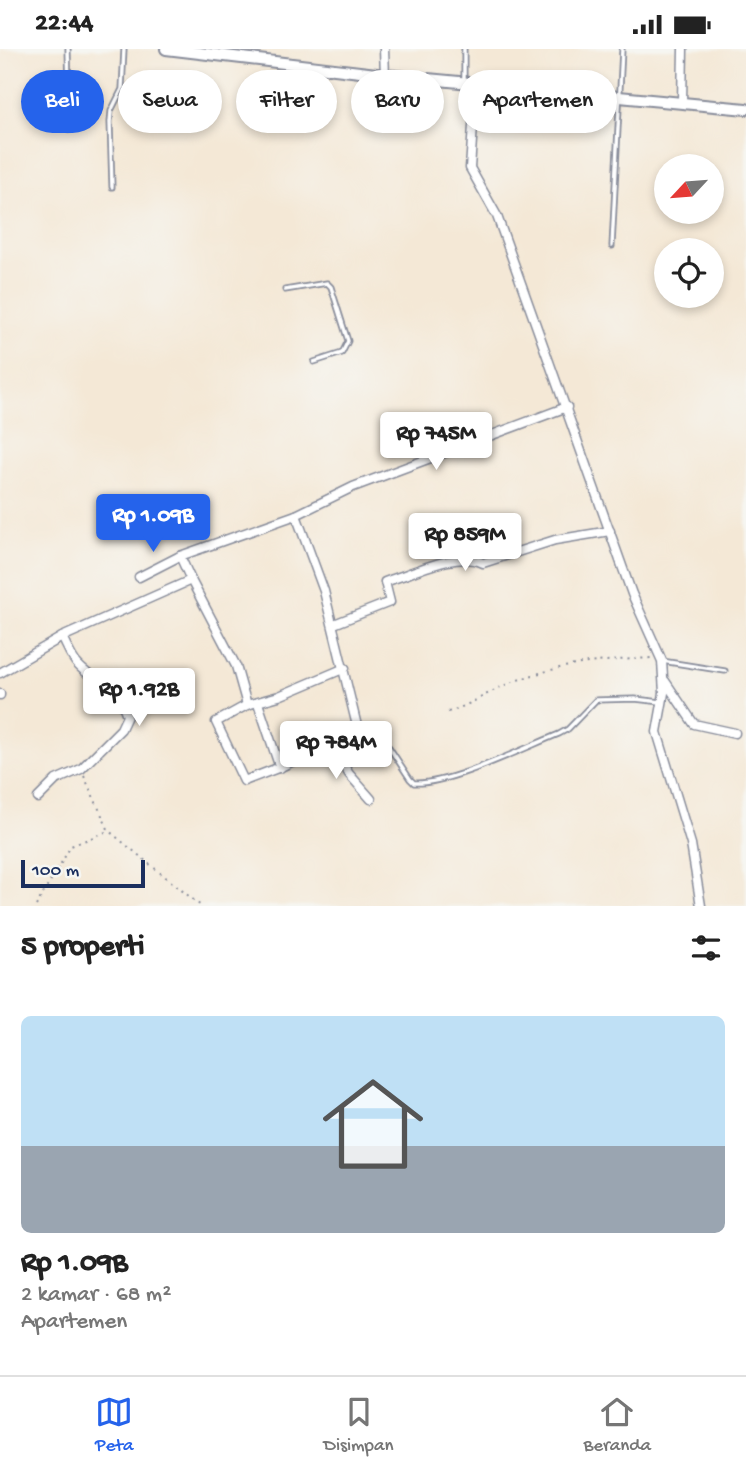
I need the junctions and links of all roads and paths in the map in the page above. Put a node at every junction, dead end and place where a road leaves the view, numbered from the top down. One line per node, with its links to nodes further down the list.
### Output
1 (68, 49): 8 (lane)
2 (124, 49): 17 (lane)
3 (166, 49): 11 (main road)
4 (384, 49): 9 (street)
5 (464, 49): 10 (lane)
6 (622, 49): 13 (lane)
7 (683, 49): 14 (street)
8 (69, 70)
9 (385, 70)
10 (468, 70)
11 (351, 71)
12 (617, 95): 13 (main road)
13 (620, 95): 14 (main road); 18 (lane)
14 (682, 102): 15 (main road)
15 (746, 109)
16 (470, 133): 21 (street)
17 (112, 187)
18 (611, 246)
19 (285, 290): 20 (lane)
20 (314, 362)
21 (566, 407): 22 (street); 23 (street)
22 (296, 515): 24 (street); 27 (street)
23 (610, 531): 27 (street); 29 (street)
24 (180, 556): 25 (street); 26 (street)
25 (139, 577)
26 (191, 580): 28 (street); 36 (street)
27 (334, 624): 30 (street)
28 (62, 637): 32 (street); 43 (street)
29 (661, 659): 31 (lane); 33 (street); 37 (path)
30 (345, 668): 34 (street); 38 (street)
31 (725, 671)
32 (0, 673)
33 (665, 681): 35 (street); 39 (street)
34 (258, 703): 36 (street); 42 (street)
35 (663, 703): 41 (lane); 49 (street)
36 (247, 705): 42 (street)
37 (448, 712)
38 (358, 730): 40 (street); 41 (street)
39 (735, 733)
40 (330, 742): 42 (street); 45 (street)
41 (366, 746)
42 (279, 768)
43 (80, 769): 44 (street); 46 (path)
44 (38, 798)
45 (371, 799)
46 (109, 831): 47 (path); 48 (path)
47 (36, 906)
48 (201, 906)
49 (701, 906)

